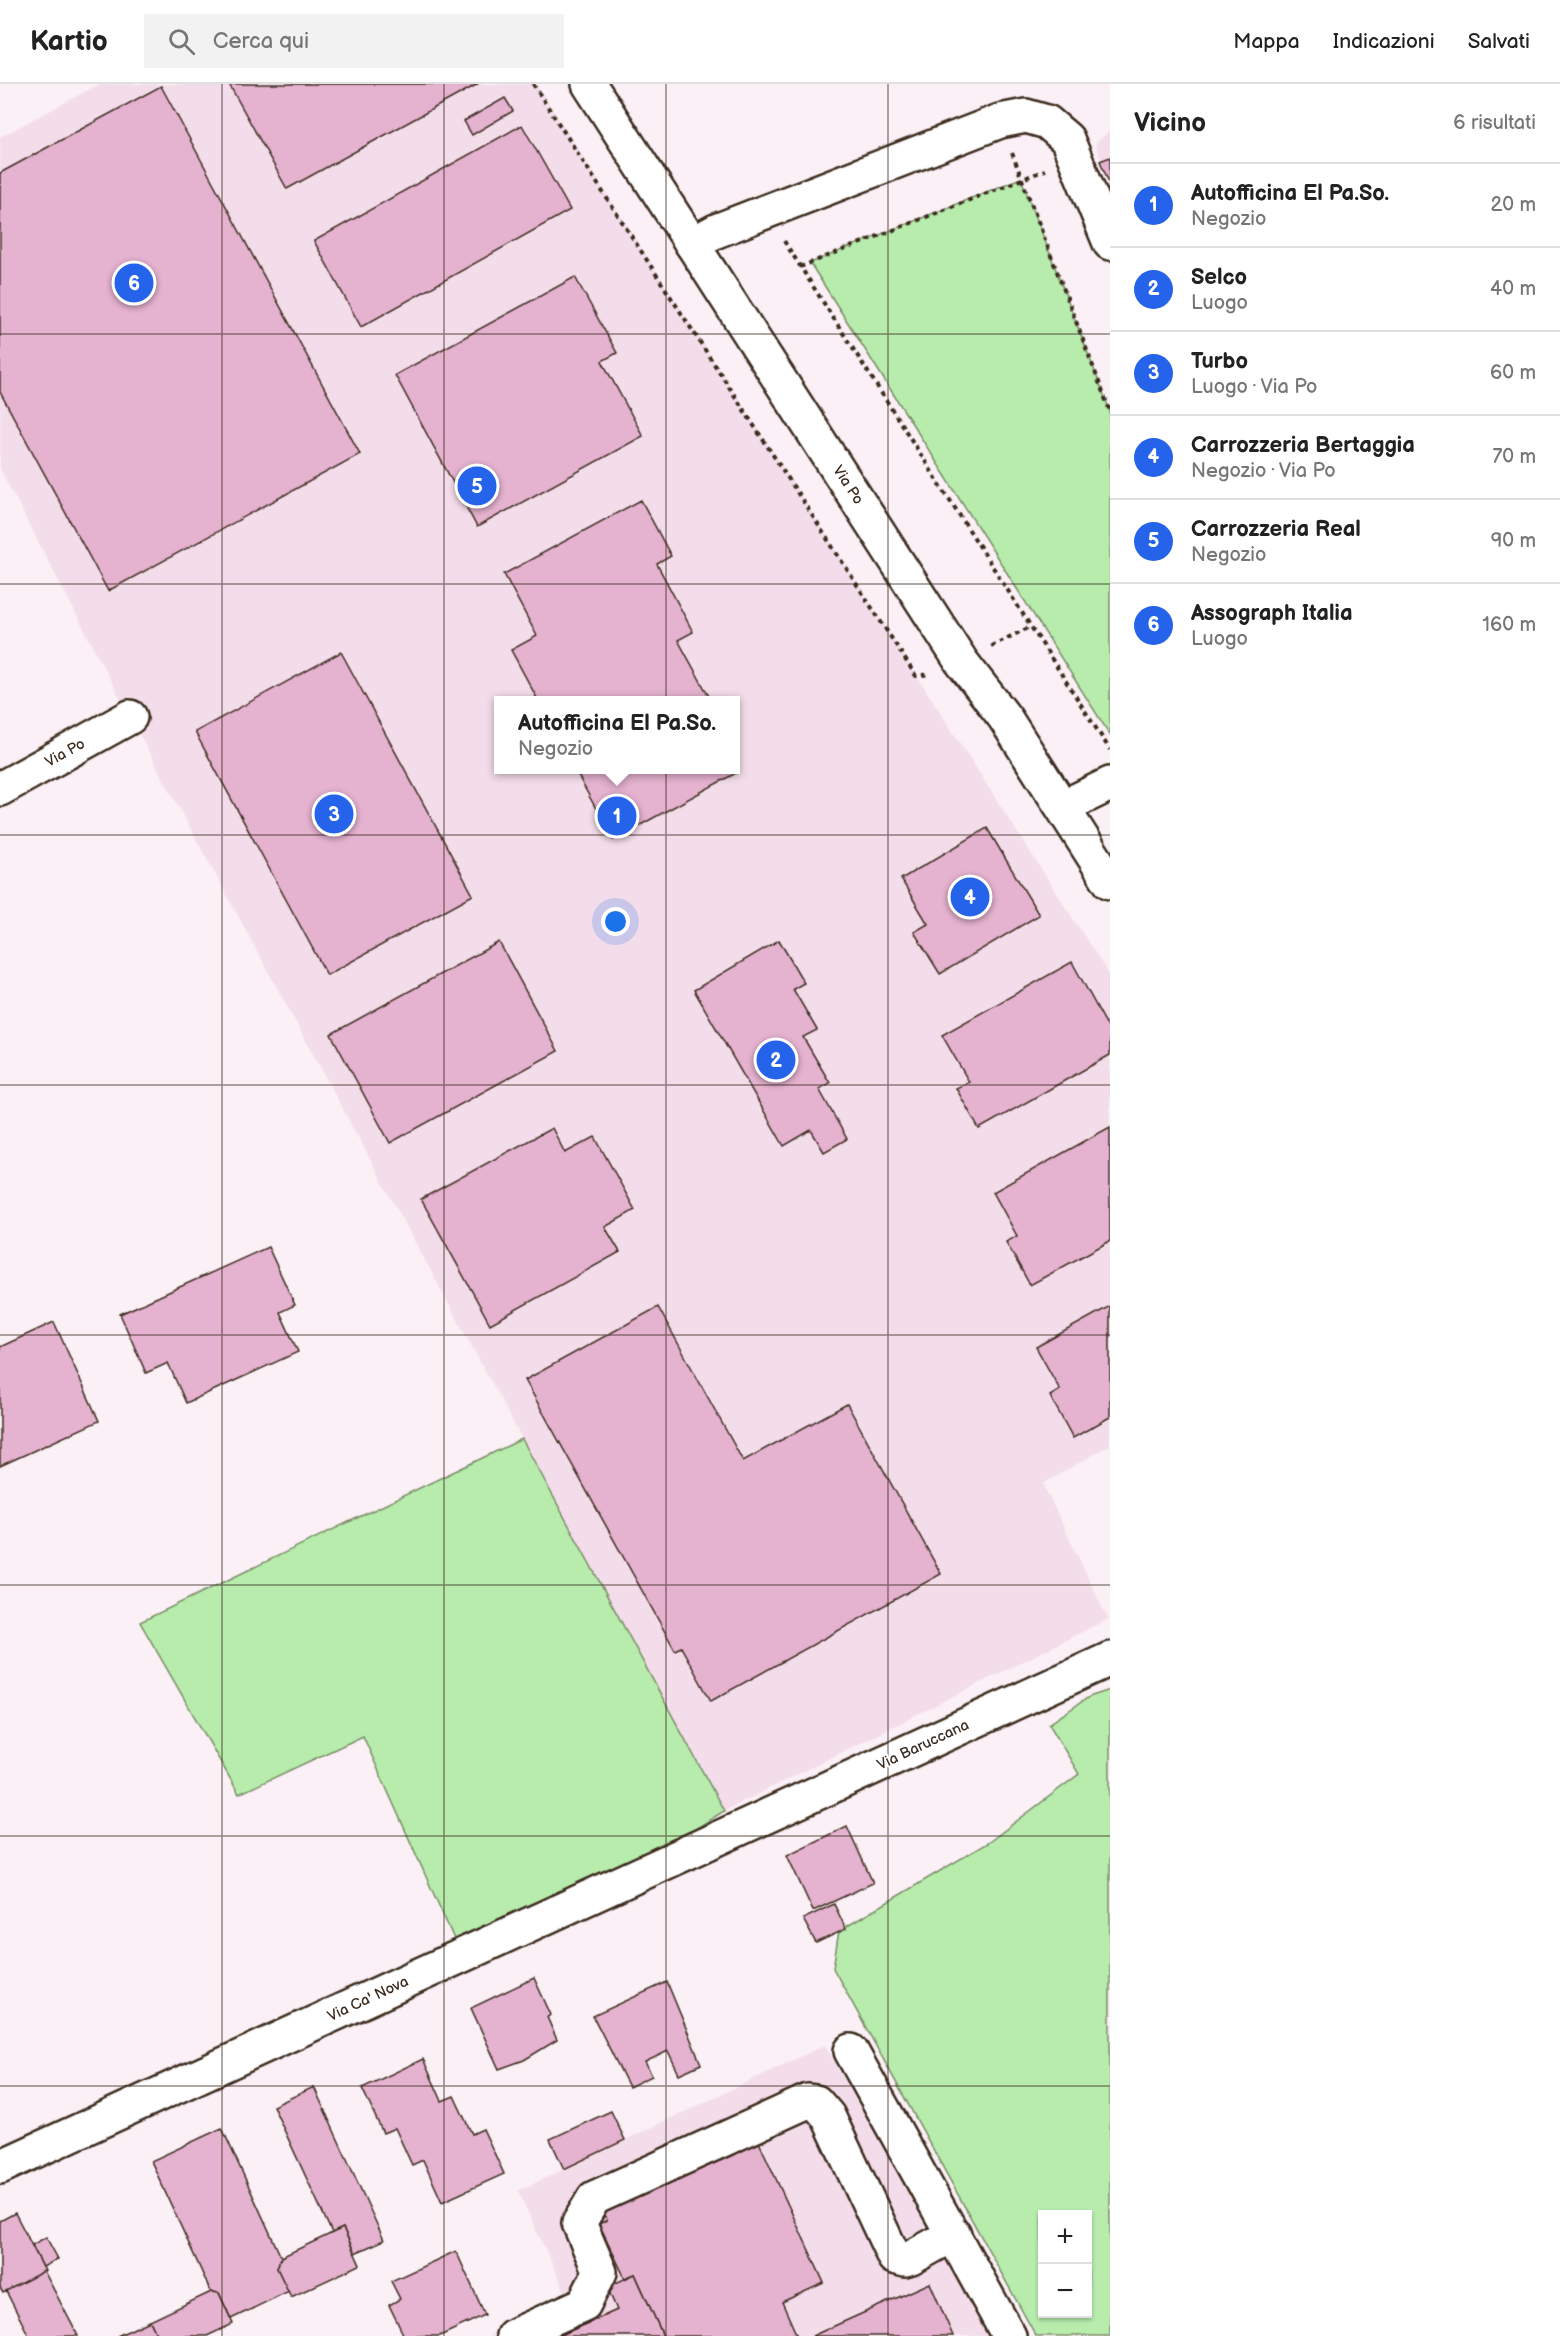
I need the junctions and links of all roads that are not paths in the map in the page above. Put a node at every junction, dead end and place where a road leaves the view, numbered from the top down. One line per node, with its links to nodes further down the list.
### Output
1 (589, 84): 3 (street, Via Po)
2 (1110, 243): 3 (street)
3 (692, 244): 7 (street, Via Po)
4 (130, 717): 6 (street, Via Po)
5 (1110, 784): 7 (street)
6 (0, 789)
7 (1063, 807): 8 (street, Via Po)
8 (1110, 882)
9 (1110, 1659): 10 (street, Via Baruccana)
10 (735, 1831): 12 (street, Via Ca' Nova)
11 (851, 2051): 13 (street)
12 (0, 2167)
13 (954, 2234): 14 (street); 15 (street)
14 (513, 2336)
15 (1009, 2336)

